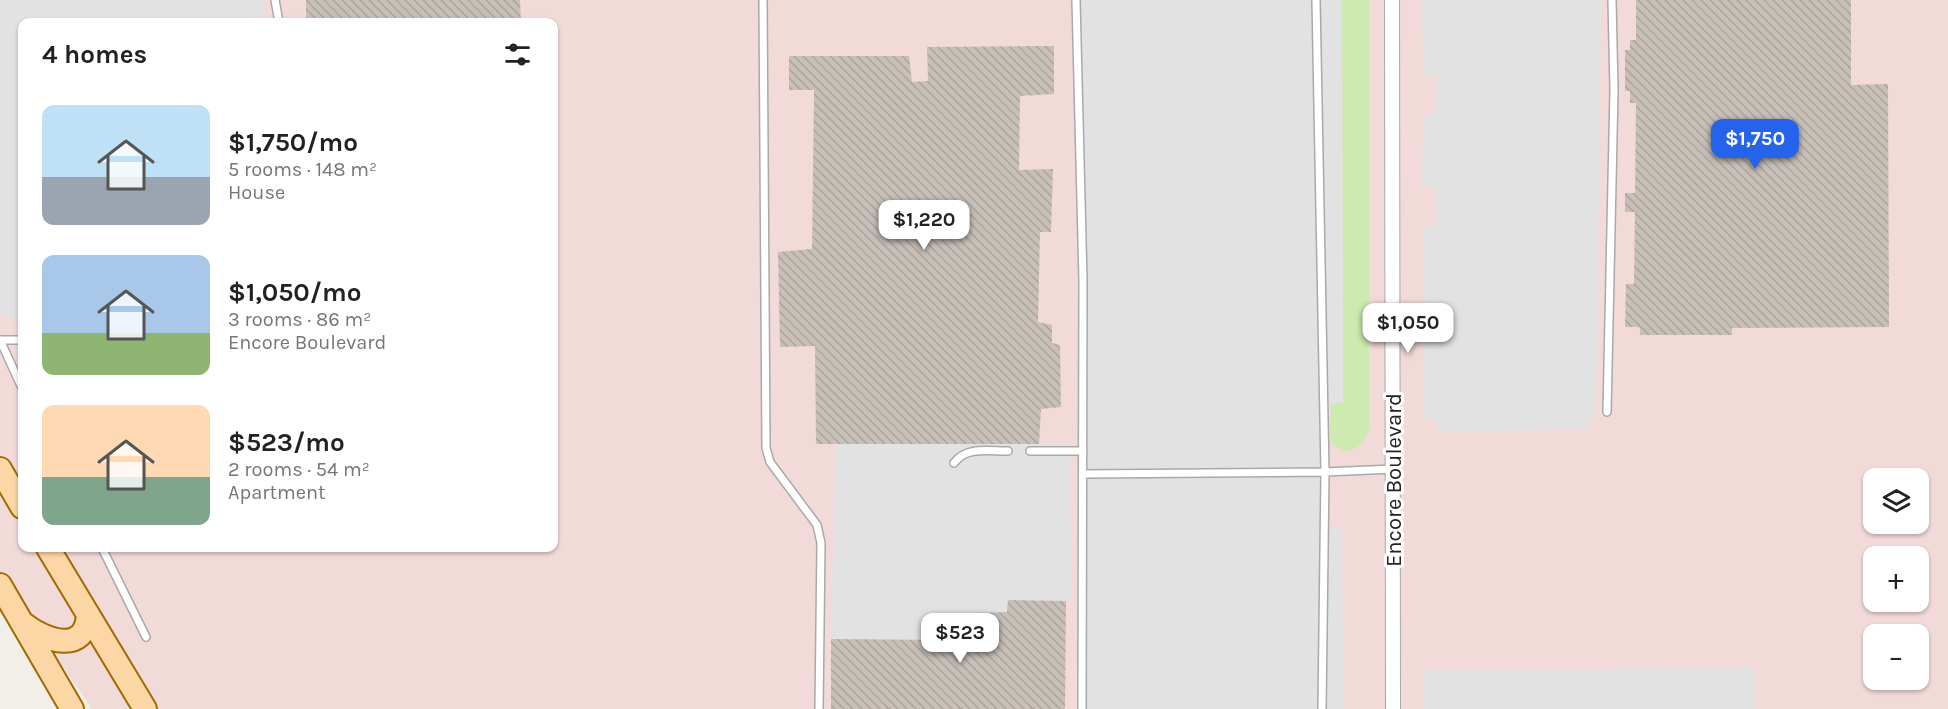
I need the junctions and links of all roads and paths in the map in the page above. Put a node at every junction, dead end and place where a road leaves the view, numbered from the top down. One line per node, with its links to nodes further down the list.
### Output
1 (275, 0): 7 (lane)
2 (763, 0): 28 (lane)
3 (1076, 0): 13 (lane)
4 (1316, 0): 17 (lane)
5 (1392, 0): 15 (street, Encore Boulevard)
6 (1612, 0): 10 (lane)
7 (278, 18)
8 (18, 340): 9 (lane)
9 (18, 379)
10 (1607, 412)
11 (1030, 451): 13 (lane)
12 (1008, 452): 14 (lane)
13 (1083, 452): 18 (lane)
14 (954, 463)
15 (1393, 469): 17 (lane); 31 (street, Encore Boulevard)
16 (0, 470): 19 (main road)
17 (1325, 472): 18 (lane); 30 (lane)
18 (1083, 474): 29 (lane)
19 (18, 500)
20 (50, 552): 23 (main road)
21 (104, 552): 25 (lane)
22 (0, 585): 24 (main road)
23 (88, 614): 24 (main road); 27 (main road)
24 (21, 621): 26 (main road)
25 (146, 637)
26 (72, 709)
27 (145, 709)
28 (819, 709)
29 (1082, 709)
30 (1322, 709)
31 (1393, 709)

